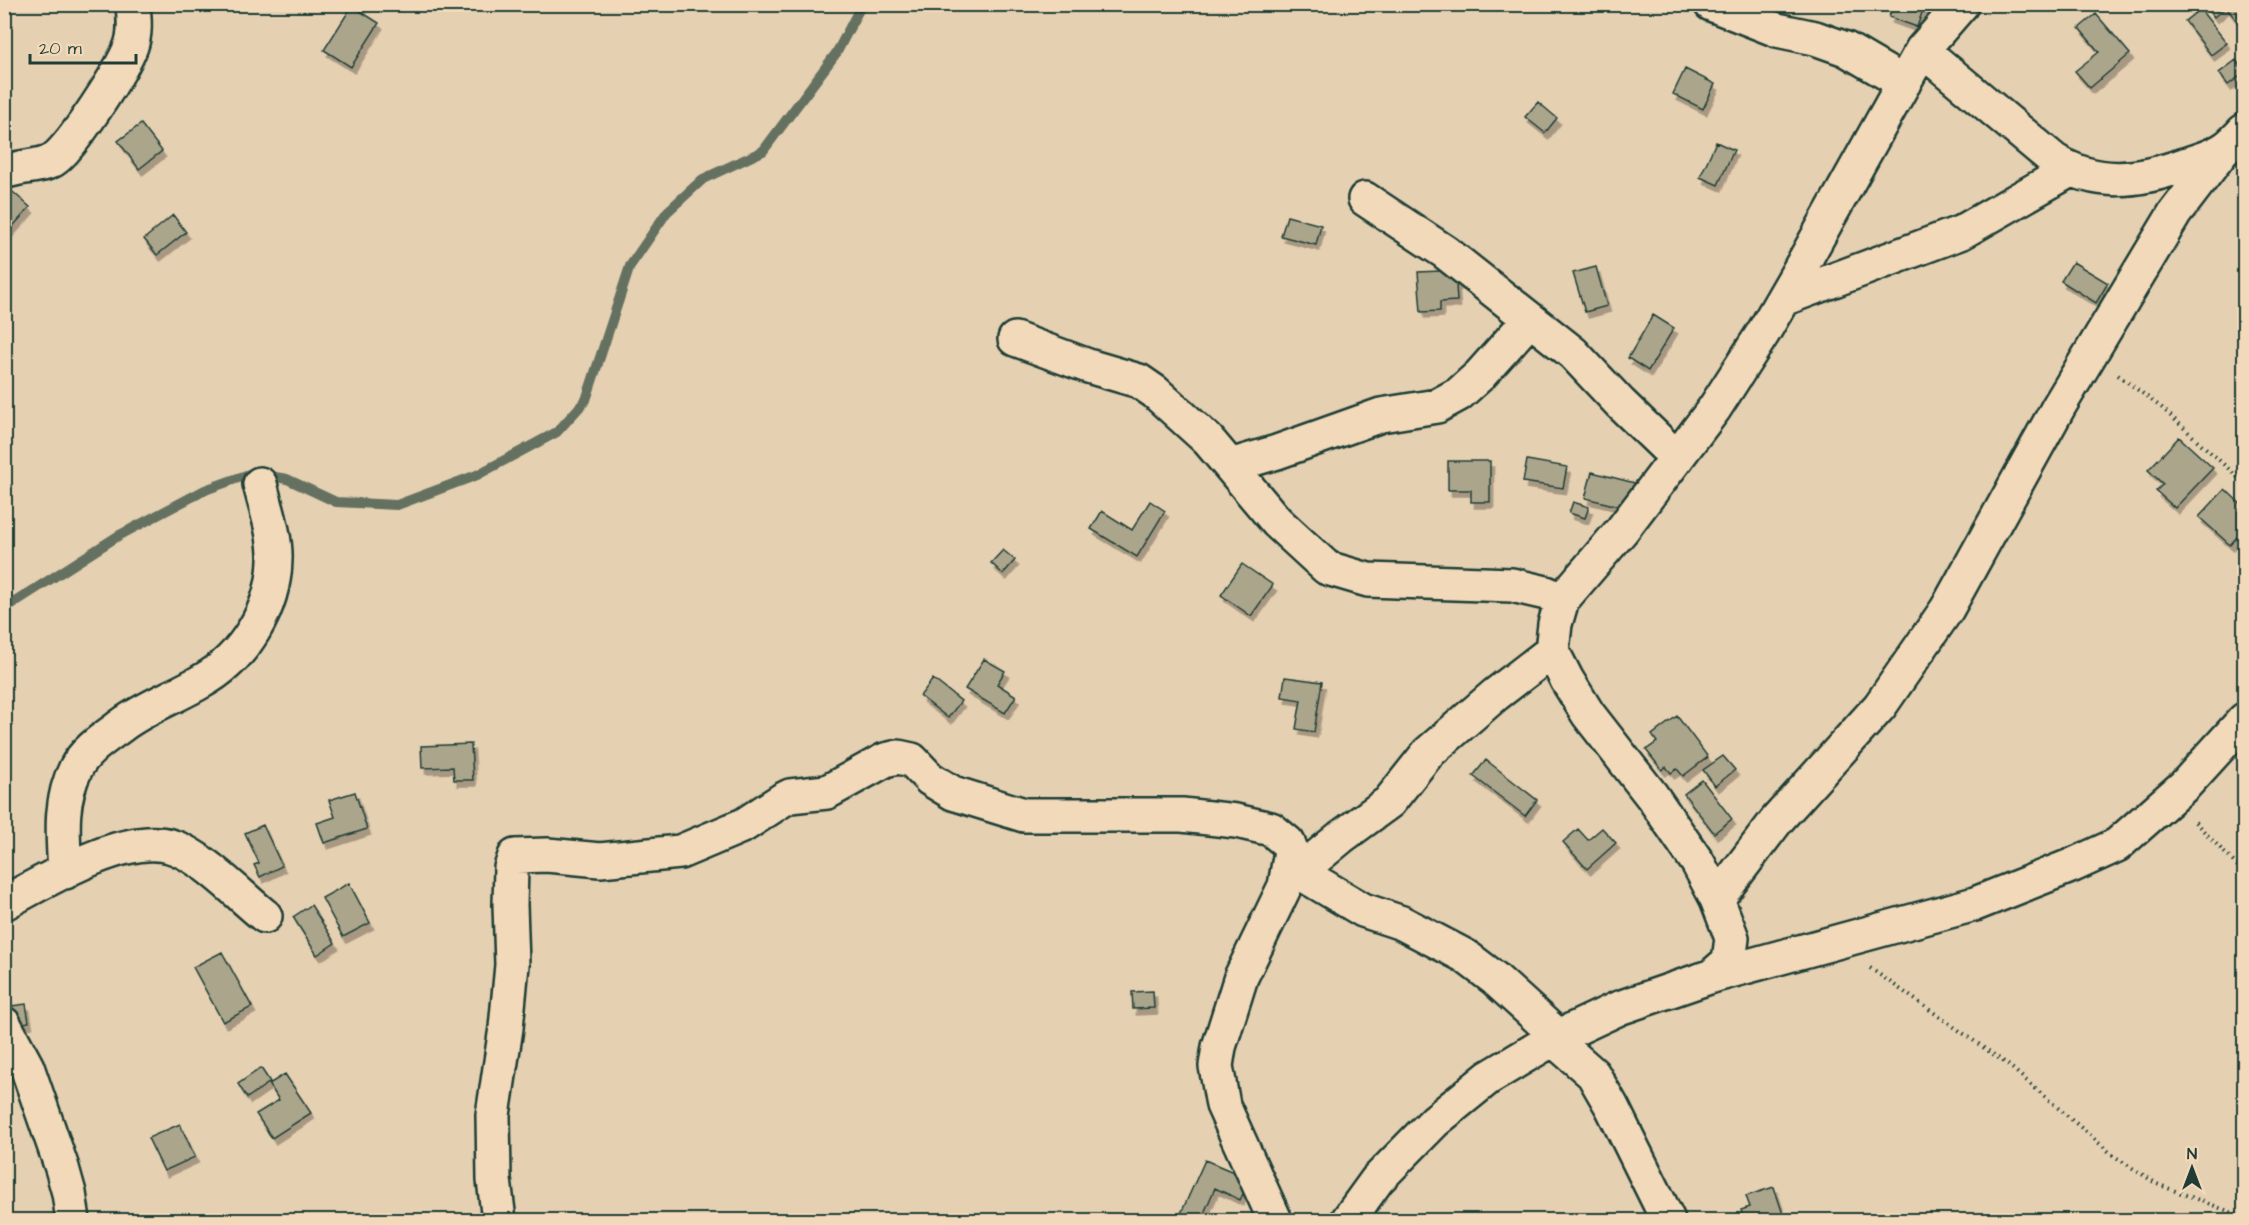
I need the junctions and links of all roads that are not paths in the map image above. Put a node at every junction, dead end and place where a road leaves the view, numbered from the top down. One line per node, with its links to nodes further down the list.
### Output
1 (133, 4): 8 (street)
2 (1711, 4): 5 (street)
3 (1962, 4): 4 (street)
4 (1922, 50): 5 (street); 7 (street)
5 (1904, 82): 10 (street)
6 (2234, 140): 7 (street); 21 (street)
7 (2070, 170): 10 (street)
8 (4, 172)
9 (1365, 199): 11 (street)
10 (1783, 299): 13 (street)
11 (1530, 319): 13 (street); 14 (street)
12 (1014, 339): 14 (street)
13 (1677, 458): 16 (street)
14 (1230, 466): 16 (street)
15 (260, 484): 20 (street)
16 (1562, 600): 17 (street)
17 (1552, 651): 19 (street); 21 (street)
18 (2244, 720): 24 (street)
19 (1294, 869): 26 (street); 28 (street); 29 (street)
20 (65, 872): 22 (street); 23 (street)
21 (1716, 899): 24 (street)
22 (4, 903)
23 (265, 916)
24 (1712, 976): 26 (street)
25 (4, 1024): 27 (street)
26 (1556, 1038): 30 (street); 31 (street)
27 (72, 1221)
28 (499, 1221)
29 (1275, 1221)
30 (1348, 1221)
31 (1668, 1221)

